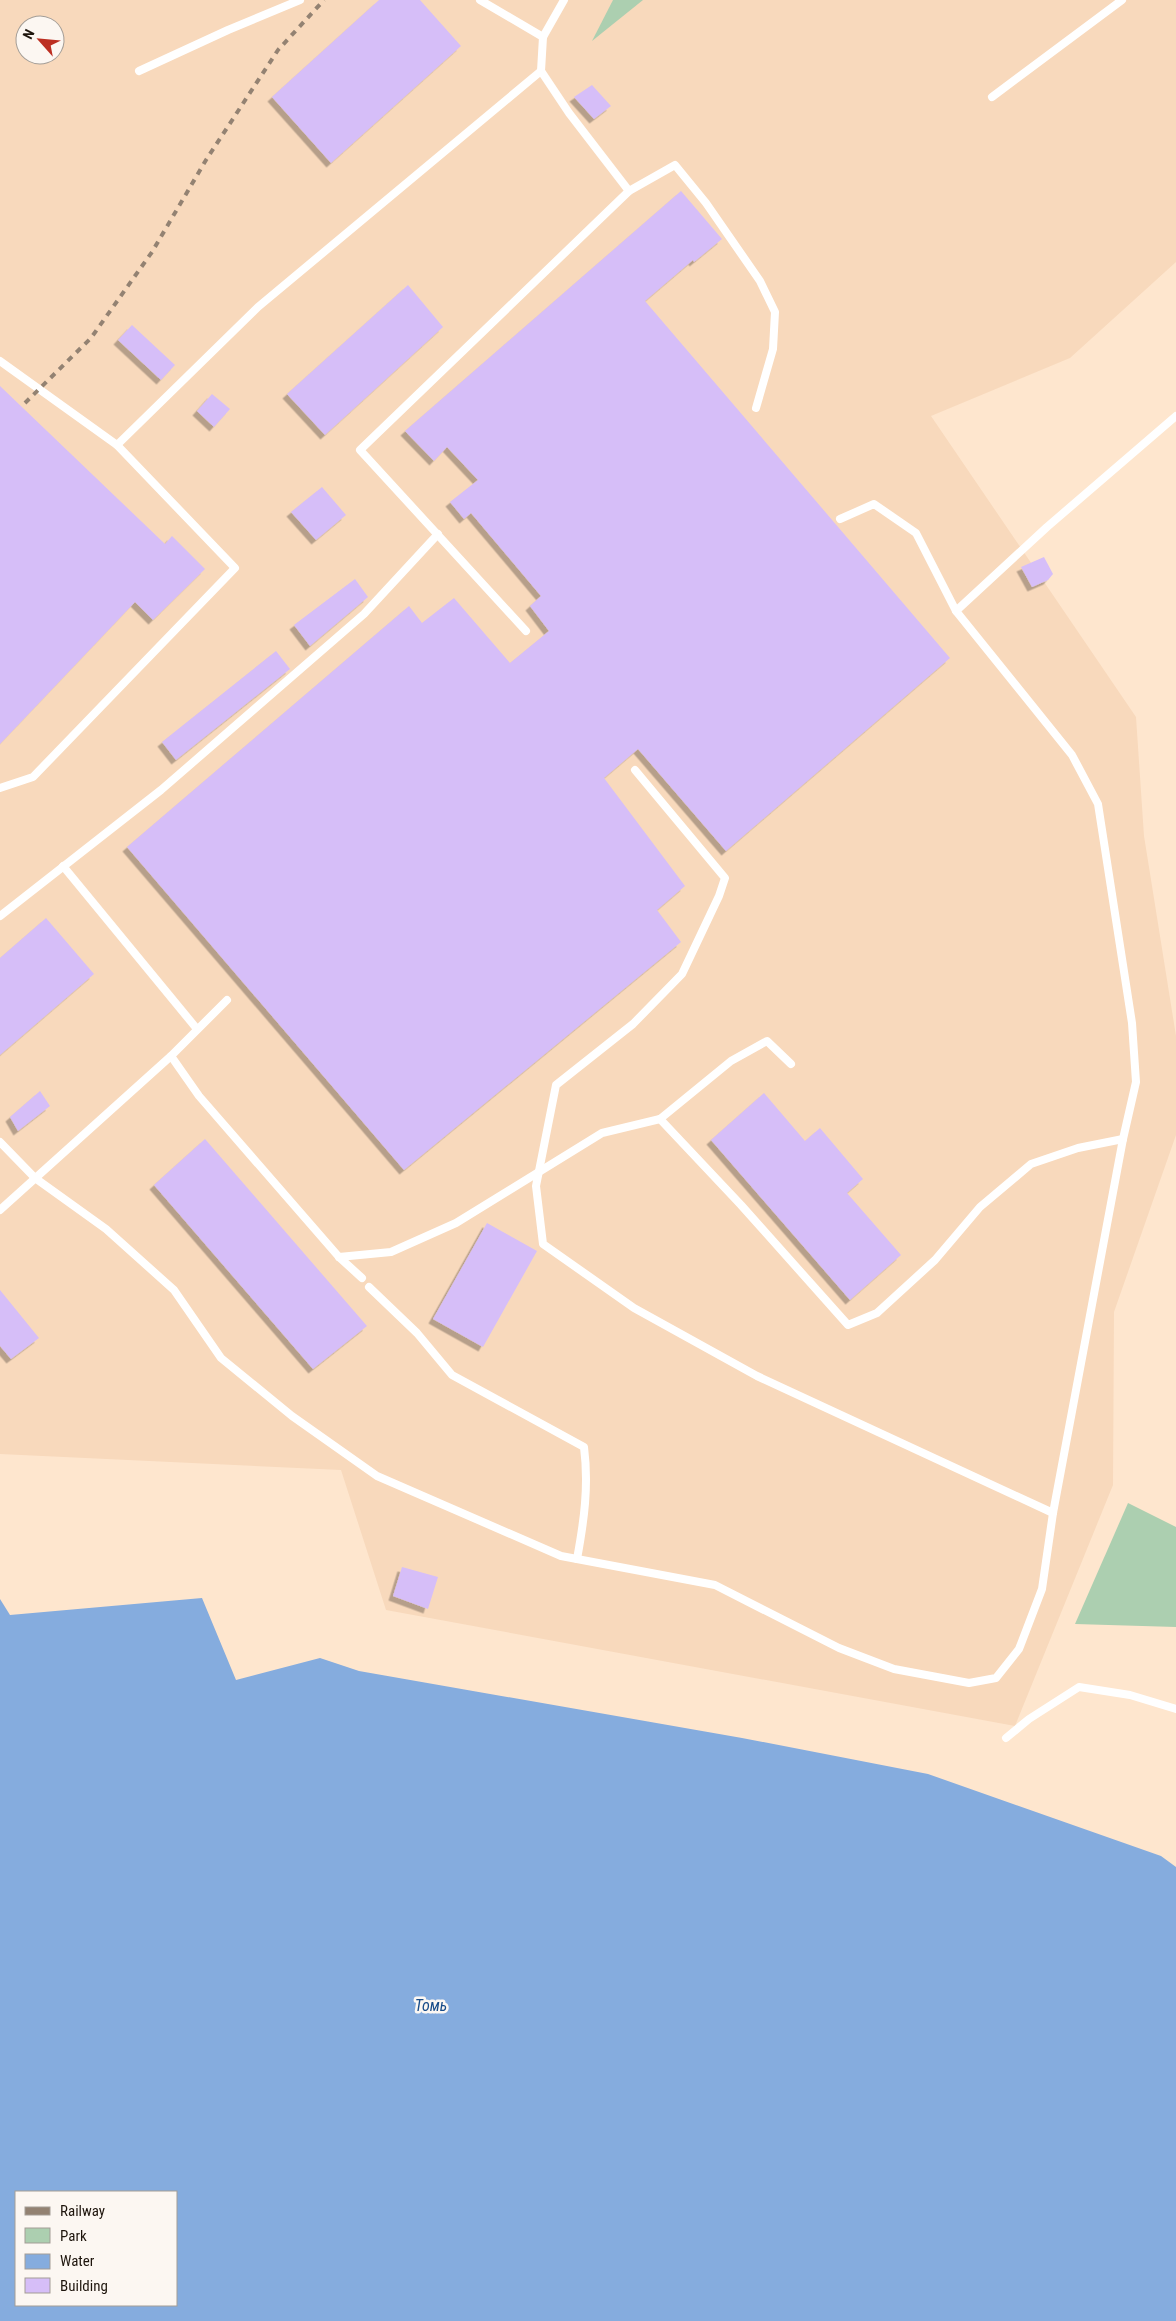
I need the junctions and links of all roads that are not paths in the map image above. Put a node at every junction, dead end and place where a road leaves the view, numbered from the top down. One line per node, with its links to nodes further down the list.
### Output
1 (300, 0): 6 (lane)
2 (480, 0): 5 (lane)
3 (564, 0): 5 (lane)
4 (1122, 0): 8 (lane)
5 (543, 37): 7 (lane)
6 (140, 71)
7 (542, 71): 9 (lane); 13 (lane)
8 (992, 97)
9 (629, 191): 11 (lane); 15 (lane)
10 (0, 361): 13 (lane)
11 (756, 408)
12 (1176, 416): 16 (lane)
13 (117, 445): 19 (lane)
14 (840, 519): 16 (lane)
15 (438, 534): 17 (lane); 20 (lane)
16 (956, 611): 27 (lane)
17 (526, 631)
18 (635, 770): 29 (lane)
19 (0, 788)
20 (63, 866): 21 (lane); 23 (lane)
21 (0, 916)
22 (227, 1000): 23 (lane)
23 (198, 1029): 24 (lane)
24 (170, 1056): 30 (lane); 32 (lane)
25 (791, 1064): 26 (lane)
26 (660, 1119): 27 (lane); 29 (lane)
27 (1123, 1139): 35 (lane)
28 (0, 1142): 30 (lane)
29 (539, 1171): 32 (lane); 35 (lane)
30 (35, 1178): 31 (lane); 36 (lane)
31 (0, 1210)
32 (339, 1256): 33 (lane)
33 (362, 1278)
34 (369, 1287): 36 (lane)
35 (1053, 1513): 36 (lane)
36 (577, 1559)
37 (1176, 1709): 38 (lane)
38 (1006, 1738)

